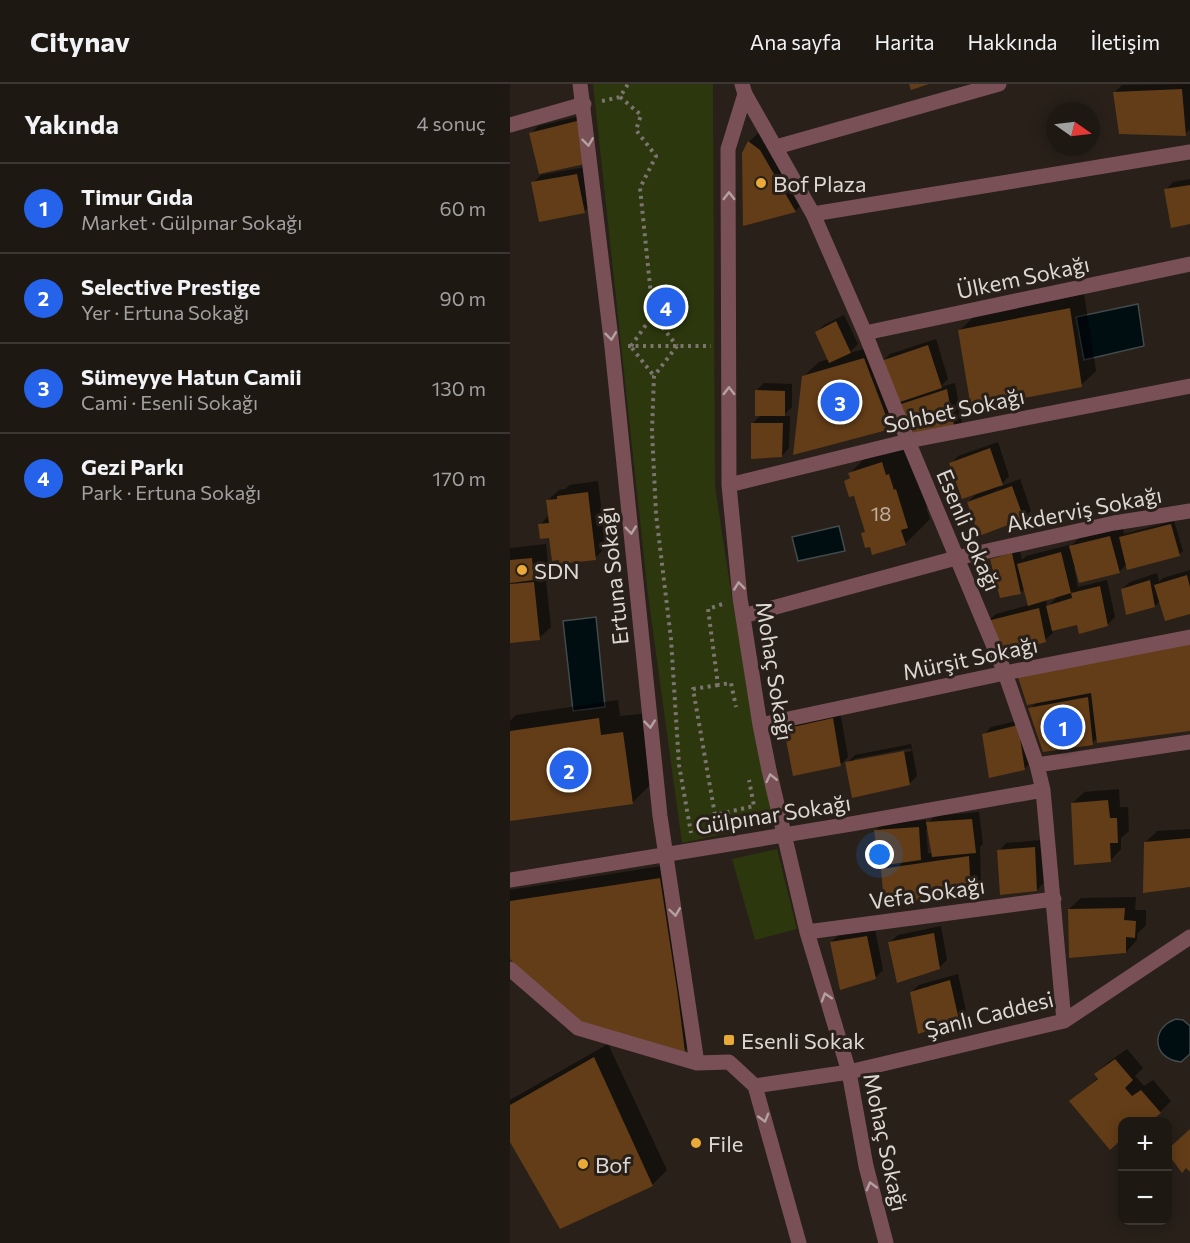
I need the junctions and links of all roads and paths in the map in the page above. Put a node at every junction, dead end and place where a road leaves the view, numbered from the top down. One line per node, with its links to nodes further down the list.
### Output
1 (580, 84): 5 (street, Ertuna Sokağı)
2 (628, 84): 11 (path)
3 (999, 84): 7 (street)
4 (744, 89): 7 (street, Esenli Sokağı); 15 (street, Mohaç Sokağı, one-way to 4)
5 (584, 104): 6 (street); 35 (street, Ertuna Sokağı, one-way to 35)
6 (510, 125)
7 (776, 147): 9 (street, Esenli Sokağı)
8 (1190, 152): 9 (street)
9 (813, 214): 12 (street, Esenli Sokağı)
10 (1190, 264): 12 (street, Ülkem Sokağı)
11 (653, 315): 13 (path); 14 (path)
12 (865, 333): 18 (street, Esenli Sokağı)
13 (631, 346): 14 (path); 16 (path)
14 (677, 346): 15 (path); 16 (path)
15 (730, 346): 19 (street, Mohaç Sokağı, one-way to 15)
16 (654, 375): 34 (path)
17 (1190, 386): 18 (street, Sohbet Sokağı)
18 (908, 441): 19 (street, Sohbet Sokağı); 21 (street, Esenli Sokağı)
19 (729, 484): 22 (street, Mohaç Sokağı, one-way to 19)
20 (1190, 511): 21 (street, Akderviş Sokağı)
21 (956, 558): 23 (street, Akderviş Sokağı); 25 (street, Esenli Sokağı)
22 (740, 598): 23 (street, Mohaç Sokağı); 26 (path)
23 (743, 616): 28 (street, Mohaç Sokağı)
24 (1190, 638): 25 (street, Mürşit Sokağı)
25 (1005, 673): 28 (street, Mürşit Sokağı); 30 (street, Esenli Sokağı)
26 (718, 685): 27 (path); 31 (path)
27 (737, 715)
28 (760, 725): 33 (street, Mohaç Sokağı, one-way to 28)
29 (1190, 742): 30 (street)
30 (1037, 765): 32 (street, Esenli Sokağı)
31 (748, 775)
32 (1043, 790): 33 (street, Gülpınar Sokağı); 37 (street, Esenli Sokağı)
33 (784, 835): 34 (street, Gülpınar Sokağı); 38 (street, Mohaç Sokağı)
34 (694, 850): 35 (street, Gülpınar Sokağı)
35 (667, 854): 36 (street, Gülpınar Sokağı); 42 (street, Ertuna Sokağı, one-way to 42)
36 (510, 880)
37 (1054, 898): 38 (street, Vefa Sokağı); 41 (street, Esenli Sokağı)
38 (807, 932): 43 (street, Mohaç Sokağı, one-way to 38)
39 (1190, 938): 41 (street, Şanlı Caddesi)
40 (510, 969): 42 (street)
41 (1064, 1021): 43 (street, Şanlı Caddesi)
42 (697, 1063): 44 (street)
43 (849, 1072): 44 (street, Şanlı Caddesi); 46 (street, Mohaç Sokağı, one-way to 43)
44 (755, 1086): 45 (street, one-way to 45)
45 (799, 1243)
46 (886, 1243)

